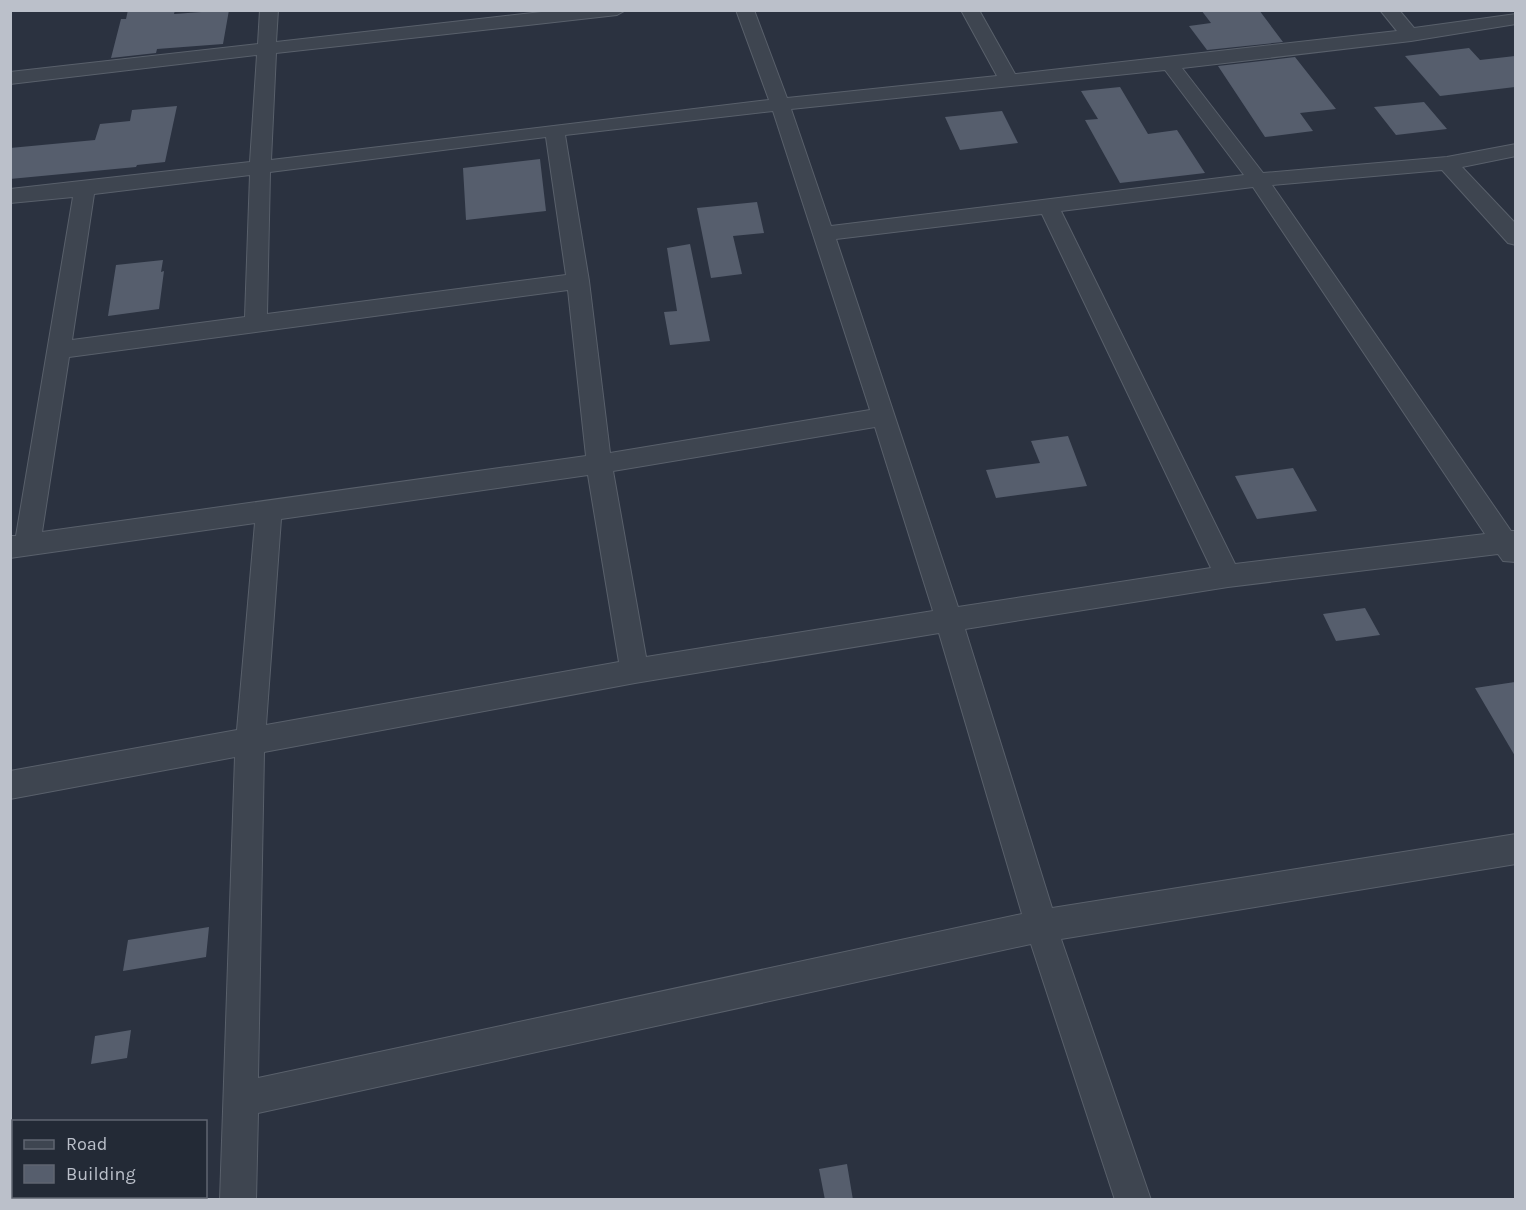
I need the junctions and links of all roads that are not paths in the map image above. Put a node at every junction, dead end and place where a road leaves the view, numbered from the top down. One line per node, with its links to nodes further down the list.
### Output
1 (269, 10): 9 (street)
2 (617, 10): 6 (street)
3 (745, 10): 13 (street)
4 (970, 10): 12 (street)
5 (1389, 10): 8 (street)
6 (457, 18): 9 (street)
7 (1515, 19): 8 (street)
8 (1411, 36): 10 (street)
9 (268, 48): 11 (street); 17 (street)
10 (1170, 64): 12 (street); 18 (street)
11 (10, 78)
12 (1009, 80): 13 (street)
13 (780, 104): 14 (street); 22 (street)
14 (555, 131): 17 (street); 24 (street)
15 (1515, 150): 16 (street)
16 (1447, 163): 18 (street); 23 (street)
17 (260, 168): 19 (street); 25 (street)
18 (1258, 180): 21 (street); 31 (street)
19 (86, 189): 20 (street); 26 (street)
20 (10, 196)
21 (1049, 207): 22 (street); 32 (street)
22 (823, 234): 27 (street)
23 (1515, 237)
24 (578, 281): 25 (street); 28 (street)
25 (255, 323): 26 (street)
26 (60, 350): 30 (street)
27 (884, 417): 28 (street); 33 (street)
28 (599, 464): 29 (street); 34 (street)
29 (269, 511): 30 (street); 35 (street)
30 (19, 546)
31 (1512, 548): 32 (street)
32 (1228, 576): 33 (street)
33 (949, 620): 34 (street); 38 (street)
34 (635, 671): 35 (street)
35 (250, 743): 36 (street); 39 (street)
36 (10, 784)
37 (1515, 849): 38 (street)
38 (1041, 926): 39 (street); 41 (street)
39 (242, 1099): 40 (street)
40 (238, 1200)
41 (1133, 1200)

